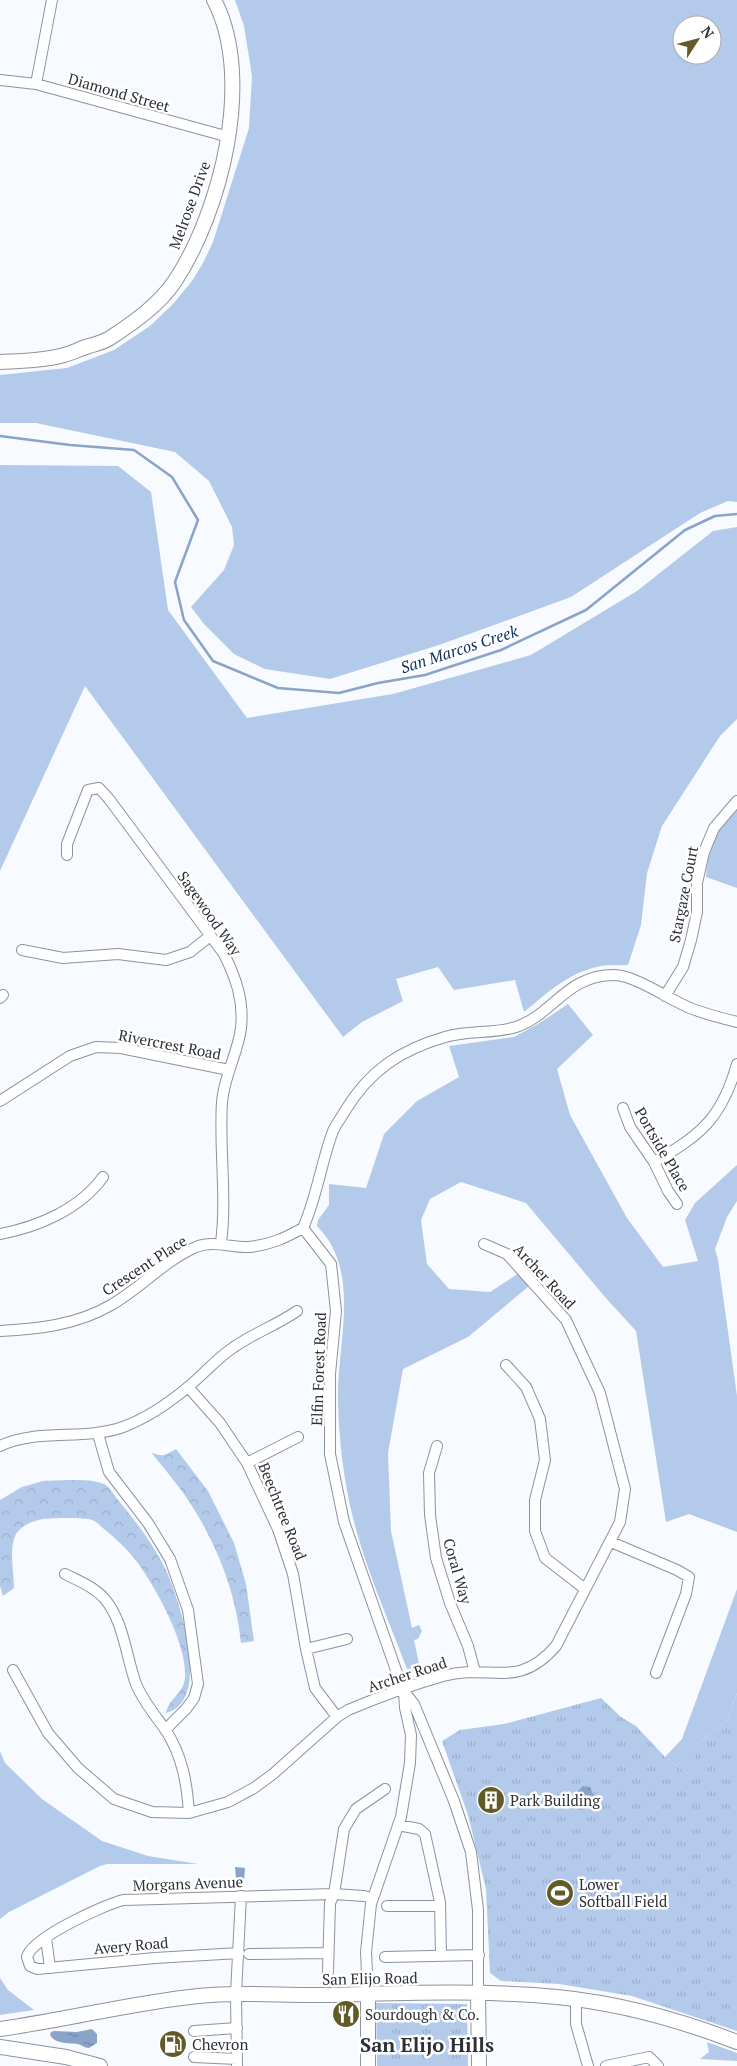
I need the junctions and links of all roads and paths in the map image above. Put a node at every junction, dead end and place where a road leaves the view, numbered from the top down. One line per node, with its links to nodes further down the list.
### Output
1 (52, 0): 4 (street)
2 (214, 0): 5 (main road, Melrose Drive)
3 (0, 80): 4 (street, Diamond Street)
4 (36, 84): 5 (street, Diamond Street)
5 (229, 137): 6 (main road, Melrose Drive)
6 (0, 362)
7 (737, 801): 11 (street, Stargaze Court)
8 (67, 855): 9 (street, Sagewood Way)
9 (210, 936): 10 (street); 14 (street, Sagewood Way)
10 (22, 950)
11 (665, 996): 12 (street); 20 (street)
12 (737, 1022)
13 (737, 1064): 17 (street)
14 (229, 1070): 15 (street, Rivercrest Road); 22 (street, Sagewood Way)
15 (0, 1100)
16 (623, 1108): 17 (street, Portside Place)
17 (654, 1162): 19 (street, Portside Place)
18 (103, 1177): 21 (street)
19 (677, 1204)
20 (303, 1228): 22 (street, Crescent Place); 41 (street, Elfin Forest Road)
21 (0, 1234)
22 (222, 1243): 25 (street, Crescent Place)
23 (484, 1244): 33 (street, Archer Road)
24 (297, 1311): 27 (street)
25 (0, 1331)
26 (506, 1365): 35 (street)
27 (188, 1388): 28 (street); 32 (street, Beechtree Road)
28 (98, 1434): 30 (street); 43 (street)
29 (298, 1437): 32 (street)
30 (0, 1446)
31 (436, 1446): 39 (street, Coral Way)
32 (248, 1462): 37 (street, Beechtree Road)
33 (611, 1542): 35 (street, Archer Road); 40 (street)
34 (65, 1574): 43 (street)
35 (584, 1589): 39 (street, Archer Road)
36 (347, 1638): 37 (street)
37 (306, 1649): 42 (street, Beechtree Road)
38 (13, 1670): 45 (street, Archer Road)
39 (475, 1672): 41 (street, Archer Road)
40 (656, 1673)
41 (404, 1690): 42 (street, Archer Road); 46 (street); 55 (street)
42 (337, 1717): 45 (street, Archer Road)
43 (165, 1730): 45 (street)
44 (385, 1788): 47 (street)
45 (189, 1813)
46 (398, 1825): 49 (street); 51 (street)
47 (334, 1894): 48 (street, Morgans Avenue); 49 (street, Morgans Avenue); 53 (street)
48 (241, 1896): 52 (street, Morgans Avenue); 54 (street)
49 (372, 1898): 63 (street)
50 (387, 1906): 51 (street)
51 (440, 1906): 56 (street)
52 (46, 1938): 58 (street, Morgans Avenue); 59 (street)
53 (327, 1953): 54 (street, Avery Road); 60 (street)
54 (244, 1954): 59 (street, Avery Road); 62 (street)
55 (479, 1955): 56 (street); 61 (street)
56 (441, 1956): 57 (street)
57 (385, 1957)
58 (28, 1962): 59 (street, Avery Road)
59 (50, 1968)
60 (328, 1972)
61 (478, 1993): 63 (main road, San Elijo Road); 64 (main road, San Elijo Road); 74 (main road)
62 (236, 1994): 63 (main road, San Elijo Road); 65 (street); 66 (main road, San Elijo Road)
63 (368, 1994): 73 (main road)
64 (576, 1999): 68 (main road, San Elijo Road); 75 (street)
65 (237, 2028): 67 (street); 71 (street)
66 (0, 2029)
67 (194, 2031)
68 (737, 2042)
69 (0, 2047): 72 (main road)
70 (194, 2057): 71 (street)
71 (237, 2062)
72 (100, 2066)
73 (368, 2066)
74 (479, 2066)
75 (588, 2066)
76 (606, 2066): 77 (street)
77 (658, 2066)

